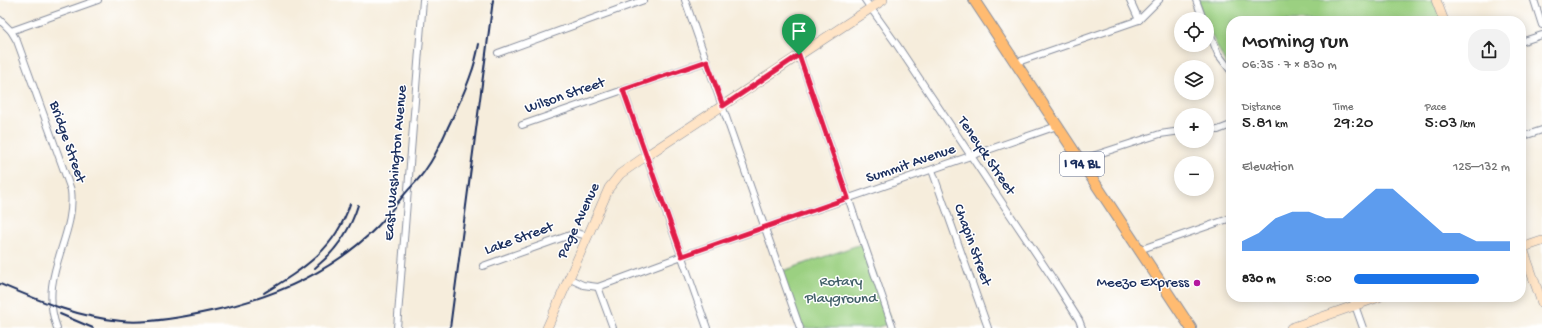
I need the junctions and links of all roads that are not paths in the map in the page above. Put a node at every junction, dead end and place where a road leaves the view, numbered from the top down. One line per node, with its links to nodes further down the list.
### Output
1 (98, 0): 18 (street)
2 (423, 0): 56 (street, East Washington Avenue)
3 (644, 0): 22 (street)
4 (685, 0): 24 (street)
5 (883, 0): 12 (street, Page Avenue)
6 (974, 0): 25 (main road, I 94 BL)
7 (1130, 0): 16 (street)
8 (1160, 0): 16 (street)
9 (1196, 0): 13 (street)
10 (1436, 0): 14 (street)
11 (1534, 0): 17 (street)
12 (868, 4): 23 (street, Page Avenue); 37 (street, Teneyck Street)
13 (1201, 12)
14 (1442, 16)
15 (0, 20): 18 (street, Bridge Street)
16 (1139, 20): 25 (street)
17 (1542, 25)
18 (11, 31): 55 (street, Bridge Street)
19 (1542, 35): 20 (street)
20 (1526, 40)
21 (1214, 44): 26 (street)
22 (498, 53)
23 (799, 55): 28 (street, Page Avenue); 40 (street)
24 (707, 61): 27 (street, Wilson Street); 28 (street)
25 (1015, 63): 30 (main road, I 94 BL)
26 (1226, 64)
27 (623, 90): 29 (street, Wilson Street); 36 (street)
28 (723, 106): 36 (street, Page Avenue); 42 (street)
29 (522, 125)
30 (1057, 126): 37 (street, Summit Avenue); 38 (main road, I 94 BL)
31 (1226, 128): 32 (street)
32 (1214, 130)
33 (1542, 130): 35 (street)
34 (1174, 132): 38 (street)
35 (1526, 135)
36 (646, 156): 43 (street, Page Avenue); 47 (street)
37 (970, 157): 39 (street, Summit Avenue); 63 (street, Teneyck Street)
38 (1080, 160): 46 (main road, I 94 BL)
39 (932, 170): 40 (street, Summit Avenue); 62 (street, Chapin Street)
40 (848, 198): 42 (street, Summit Avenue); 61 (street)
41 (1226, 220): 46 (street)
42 (765, 228): 47 (street, Summit Avenue); 60 (street)
43 (588, 236): 49 (street, Lake Street); 50 (street, Page Avenue)
44 (1542, 241): 45 (street)
45 (1526, 245)
46 (1140, 250): 64 (main road, I 94 BL)
47 (682, 256): 51 (street, Summit Avenue); 59 (street)
48 (1526, 257): 54 (street)
49 (483, 266)
50 (568, 278): 51 (street); 57 (street, Page Avenue)
51 (598, 287): 58 (street)
52 (1352, 302): 65 (street)
53 (1354, 302): 66 (street)
54 (1542, 303)
55 (57, 328)
56 (397, 328)
57 (547, 328)
58 (613, 328)
59 (707, 328)
60 (800, 328)
61 (893, 328)
62 (988, 328)
63 (1082, 328)
64 (1191, 328)
65 (1291, 328)
66 (1363, 328)

